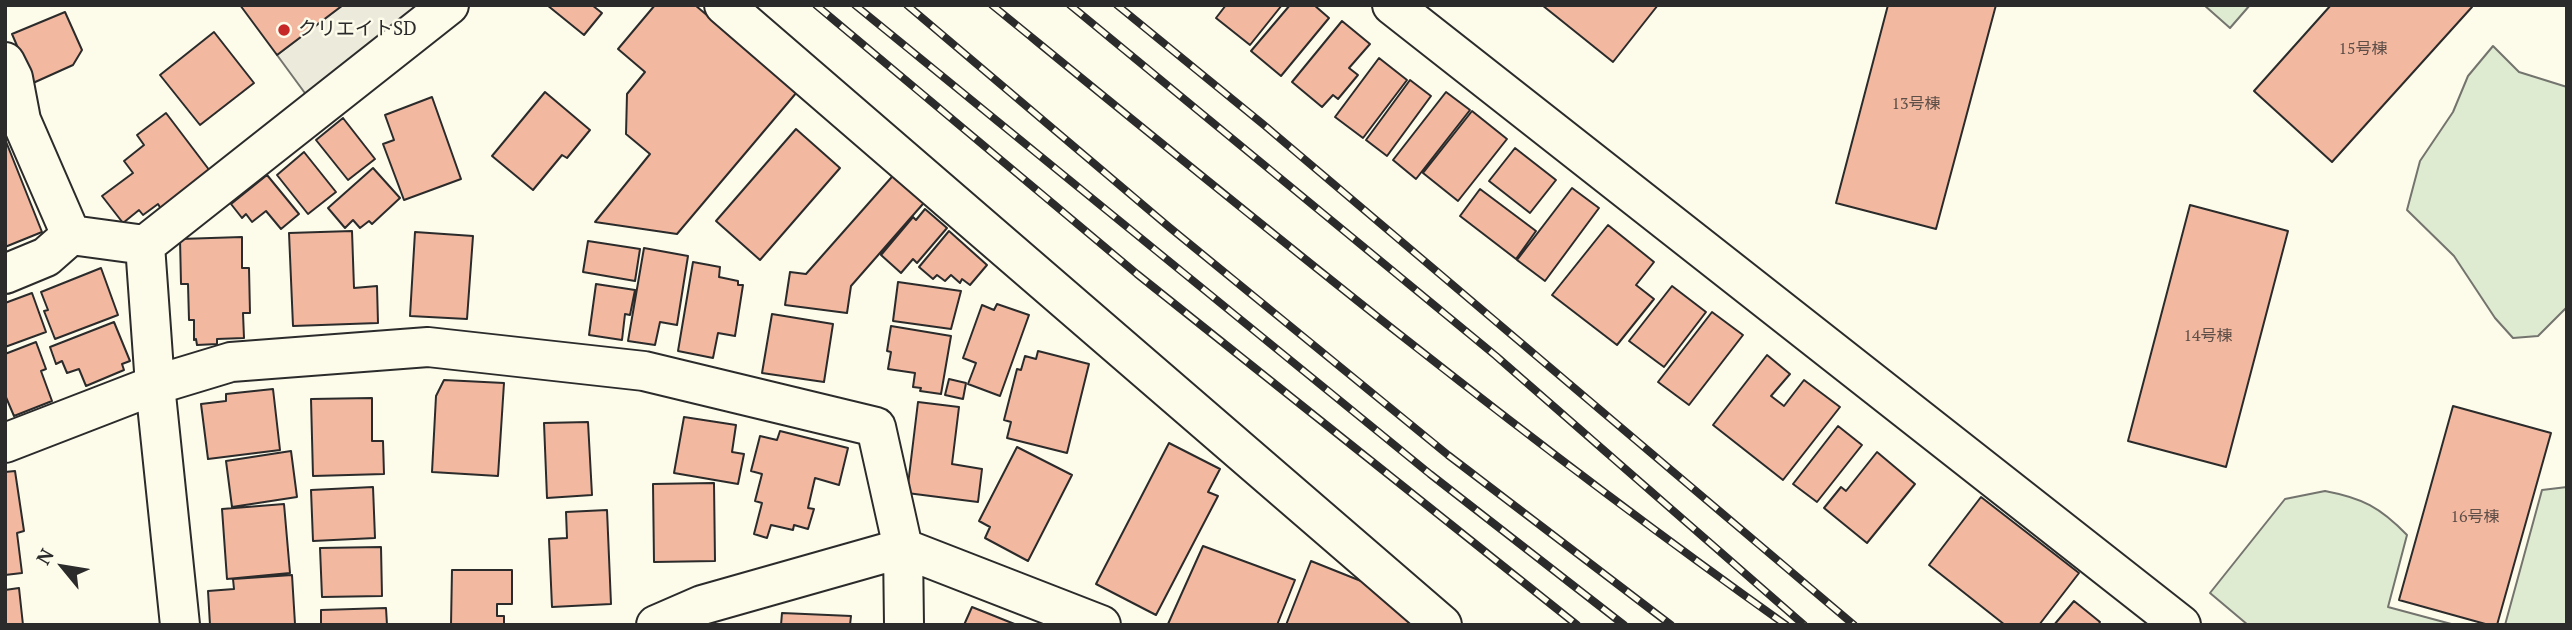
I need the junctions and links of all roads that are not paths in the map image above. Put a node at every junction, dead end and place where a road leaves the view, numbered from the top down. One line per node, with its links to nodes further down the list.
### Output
1 (449, 5): 6 (street)
2 (724, 5): 15 (street)
3 (1392, 5): 16 (street)
4 (5, 62): 5 (street)
5 (71, 235): 6 (street); 7 (street)
6 (145, 245): 8 (street)
7 (5, 274)
8 (155, 385): 9 (street); 10 (street); 11 (street)
9 (5, 443)
10 (903, 548): 12 (street); 13 (street); 14 (street)
11 (180, 625)
12 (656, 625)
13 (904, 625)
14 (1101, 625)
15 (1443, 625)
16 (2181, 625)

